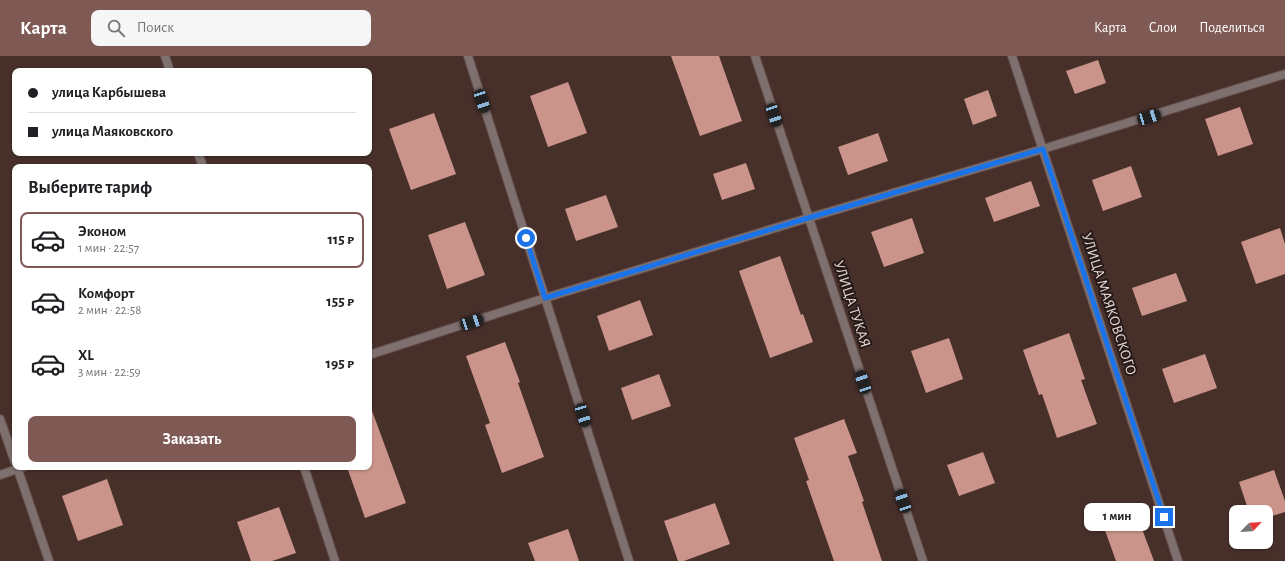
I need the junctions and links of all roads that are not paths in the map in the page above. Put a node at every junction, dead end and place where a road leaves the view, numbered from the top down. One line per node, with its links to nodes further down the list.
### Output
1 (165, 56): 5 (street)
2 (468, 56): 9 (street)
3 (755, 56): 8 (street, УЛИЦА ТУКАЯ)
4 (1012, 56): 7 (street, УЛИЦА МАЯКОВСКОГО)
5 (169, 68)
6 (1285, 74): 7 (street)
7 (1043, 149): 8 (street); 21 (street, УЛИЦА МАЯКОВСКОГО)
8 (808, 218): 9 (street); 20 (street, УЛИЦА ТУКАЯ)
9 (545, 298): 10 (street); 19 (street)
10 (372, 354)
11 (0, 419): 12 (street)
12 (12, 450)
13 (12, 469): 16 (street)
14 (19, 470): 17 (street)
15 (305, 470): 18 (street)
16 (0, 475)
17 (50, 561)
18 (335, 561)
19 (629, 561)
20 (923, 561)
21 (1178, 561)

